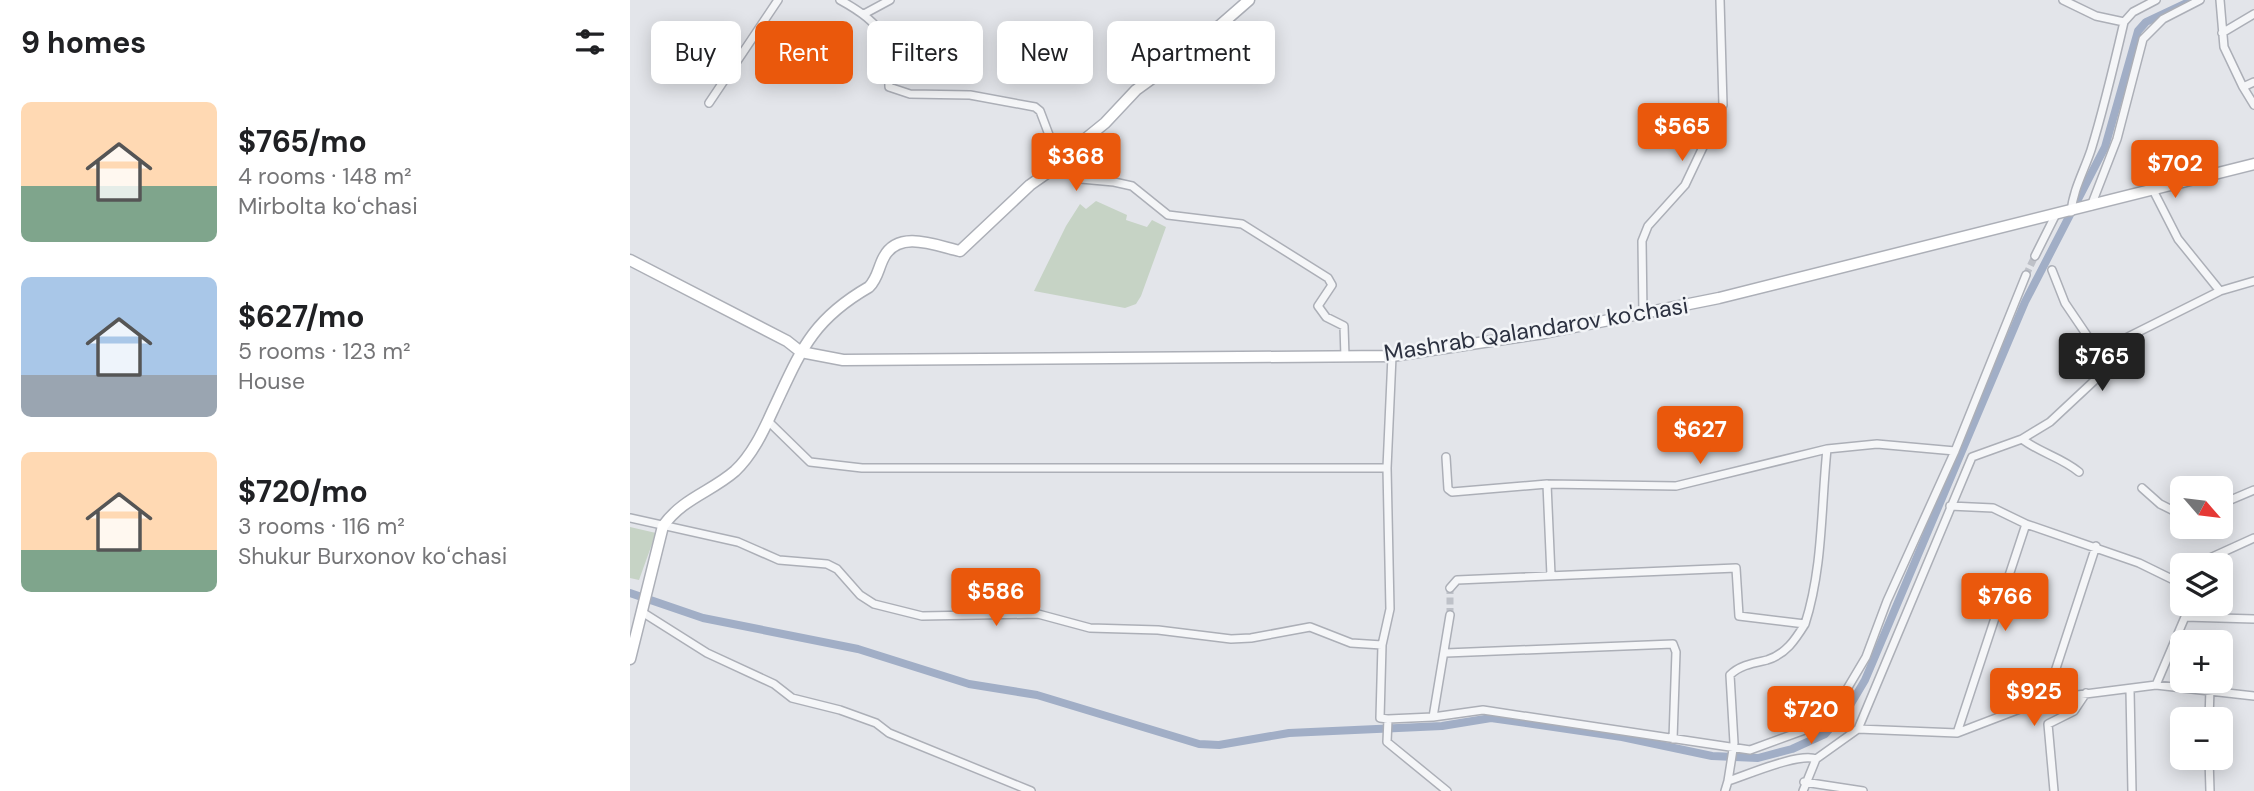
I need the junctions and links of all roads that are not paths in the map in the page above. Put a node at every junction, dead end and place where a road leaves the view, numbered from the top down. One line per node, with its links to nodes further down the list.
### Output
1 (778, 0): 16 (street)
2 (839, 0): 10 (street)
3 (890, 0): 10 (street)
4 (1249, 0): 18 (main road)
5 (1720, 0): 30 (street)
6 (2063, 0): 12 (street)
7 (2156, 0): 12 (street)
8 (2200, 0): 21 (street)
9 (2221, 0): 13 (street)
10 (864, 14): 18 (street)
11 (2254, 14): 13 (street)
12 (2124, 22): 22 (street)
13 (2222, 33): 15 (street)
14 (2254, 82): 15 (street)
15 (2243, 87): 17 (street)
16 (709, 103)
17 (2254, 105)
18 (1060, 164): 31 (main road); 33 (street)
19 (2254, 164): 20 (main road, Mashrab Qalandarov ko'chasi)
20 (2153, 190): 21 (main road, Mashrab Qalandarov ko'chasi); 29 (street)
21 (2090, 206): 22 (main road, Mashrab Qalandarov ko'chasi)
22 (2071, 212): 23 (main road, Mashrab Qalandarov ko'chasi)
23 (2057, 215): 24 (street); 30 (main road, Mashrab Qalandarov ko'chasi)
24 (2035, 256)
25 (630, 260): 31 (main road)
26 (2052, 270): 34 (street)
27 (2026, 275): 38 (street)
28 (2254, 281): 29 (street)
29 (2220, 291): 34 (street)
30 (1643, 314): 32 (main road, Mashrab Qalandarov ko'chasi)
31 (801, 352): 33 (main road, Mashrab Qalandarov ko'chasi); 35 (main road)
32 (1392, 356): 33 (main road, Mashrab Qalandarov ko'chasi); 40 (street)
33 (1345, 357)
34 (2103, 359): 36 (street)
35 (768, 421): 40 (street); 50 (main road)
36 (2022, 439): 41 (street); 46 (street)
37 (1827, 449): 38 (street); 42 (street); 61 (street)
38 (1955, 451): 77 (street)
39 (1446, 457): 42 (street)
40 (1387, 468): 62 (street)
41 (2079, 472)
42 (1547, 484): 54 (street)
43 (2142, 488): 47 (street)
44 (2254, 490): 45 (street)
45 (2233, 499)
46 (1951, 506): 49 (street); 74 (street)
47 (2170, 509)
48 (630, 518): 50 (street)
49 (2026, 524): 52 (street); 75 (street)
50 (663, 526): 57 (main road); 62 (street)
51 (2254, 538): 53 (street)
52 (2096, 546): 55 (street); 71 (street)
53 (2221, 553)
54 (1550, 575): 56 (street); 61 (street)
55 (2170, 579)
56 (1450, 588)
57 (642, 612): 64 (main road); 82 (street)
58 (1450, 615): 63 (street)
59 (2185, 617): 60 (street); 65 (street)
60 (2254, 620)
61 (1805, 624): 77 (street)
62 (1382, 645): 73 (street)
63 (1446, 653): 72 (street); 76 (street)
64 (630, 659)
65 (2156, 685): 66 (street); 67 (street)
66 (2170, 686)
67 (2130, 690): 68 (street); 87 (street)
68 (2086, 693): 71 (street); 86 (street)
69 (2233, 693): 70 (street)
70 (2254, 696)
71 (2046, 699): 75 (street)
72 (1433, 717): 73 (street); 76 (street)
73 (1388, 721): 83 (street)
74 (1858, 729): 75 (street); 78 (street)
75 (1957, 733)
76 (1673, 739): 77 (street)
77 (1733, 751): 80 (street)
78 (1816, 760): 80 (street); 81 (street)
79 (2209, 770): 88 (street)
80 (1728, 780): 84 (street)
81 (1803, 787): 85 (street)
82 (1031, 791)
83 (1447, 791)
84 (1725, 791)
85 (1863, 791)
86 (2054, 791)
87 (2132, 791)
88 (2210, 791)

